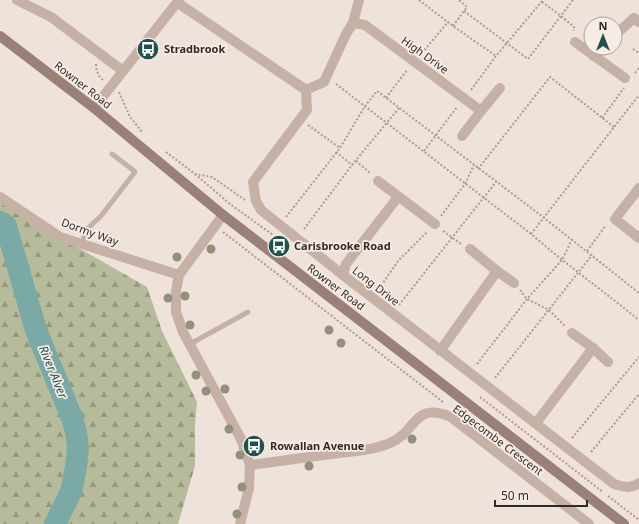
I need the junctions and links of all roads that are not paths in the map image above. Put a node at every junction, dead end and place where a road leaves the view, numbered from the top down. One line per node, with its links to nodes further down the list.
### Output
1 (17, 0): 11 (street)
2 (359, 0): 5 (street)
3 (179, 1): 11 (street); 14 (street)
4 (639, 22): 6 (street)
5 (353, 23): 14 (street); 16 (street, High Drive)
6 (623, 28)
7 (0, 36): 15 (main road, Rowner Road)
8 (575, 42): 9 (street)
9 (583, 48)
10 (593, 56): 12 (street)
11 (123, 71): 15 (street)
12 (624, 83)
13 (500, 88): 16 (street)
14 (306, 90): 30 (street, Long Drive)
15 (94, 108): 23 (main road, Rowner Road)
16 (481, 111): 17 (street)
17 (462, 136)
18 (112, 154): 26 (lane)
19 (378, 181): 22 (street)
20 (639, 188): 25 (street)
21 (0, 197): 26 (street, Dormy Way)
22 (398, 197): 24 (street); 30 (street)
23 (223, 215): 29 (street); 43 (main road, Rowner Road)
24 (435, 224)
25 (639, 238)
26 (82, 244): 29 (street, Dormy Way)
27 (470, 249): 28 (street)
28 (497, 272): 31 (street); 36 (street)
29 (179, 275): 34 (street)
30 (343, 275): 36 (street, Long Drive)
31 (514, 283)
32 (248, 312): 34 (lane)
33 (572, 333): 35 (street)
34 (190, 344): 39 (street)
35 (593, 348): 37 (street); 38 (street)
36 (440, 351): 38 (street, Long Drive)
37 (608, 362)
38 (536, 423): 40 (street, Long Drive)
39 (250, 465): 41 (street); 42 (street, Edgecombe Crescent)
40 (639, 483)
41 (240, 524)
42 (589, 524)
43 (624, 524)

